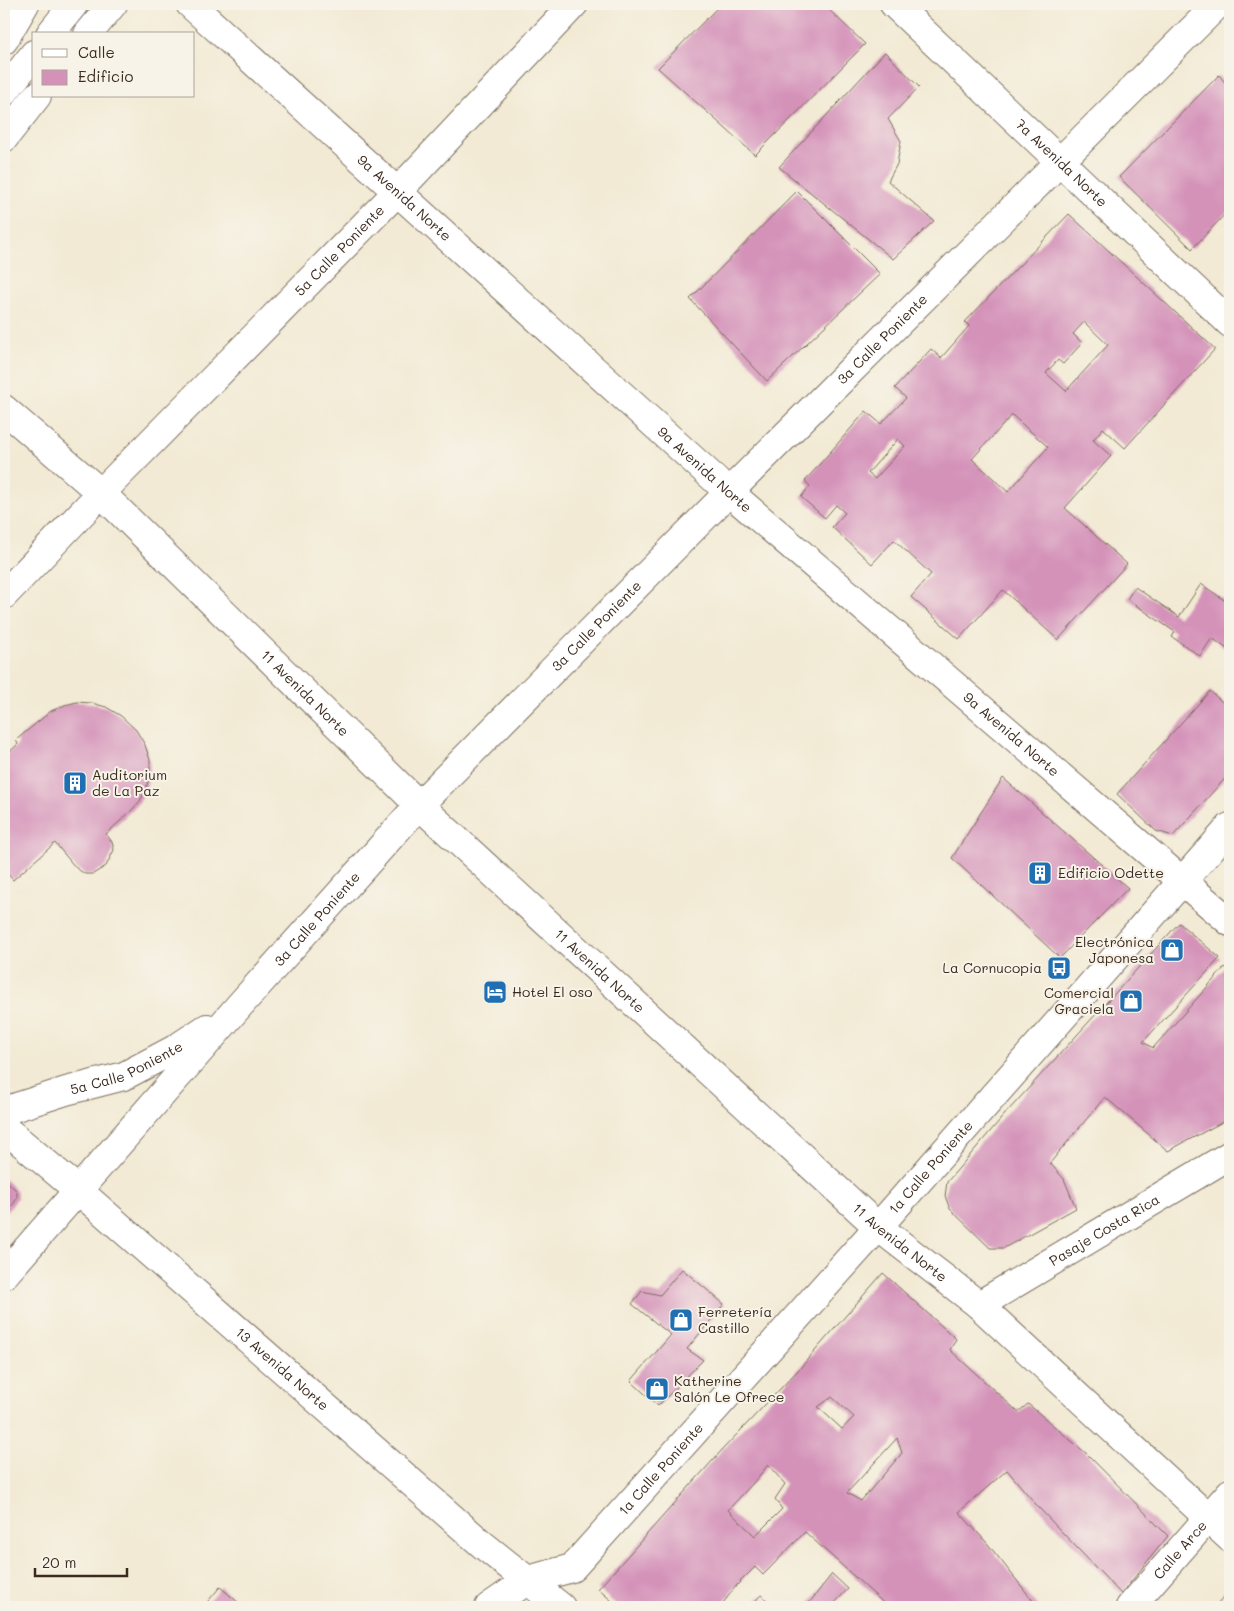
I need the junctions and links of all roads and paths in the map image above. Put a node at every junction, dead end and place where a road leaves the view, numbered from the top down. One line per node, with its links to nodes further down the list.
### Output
1 (26, 4): 12 (main road)
2 (54, 4): 9 (main road)
3 (74, 4): 10 (main road)
4 (113, 4): 11 (main road)
5 (190, 4): 18 (main road, 9a Avenida Norte)
6 (574, 4): 18 (main road, 5a Calle Poniente)
7 (894, 4): 17 (main road, 7a Avenida Norte)
8 (1218, 4): 17 (main road, 3a Calle Poniente)
9 (41, 32)
10 (52, 32)
11 (90, 32)
12 (4, 40)
13 (32, 54): 14 (main road)
14 (4, 92)
15 (36, 98): 16 (main road)
16 (4, 138)
17 (1059, 162): 19 (main road, 7a Avenida Norte); 21 (main road, 3a Calle Poniente)
18 (398, 191): 21 (main road, 9a Avenida Norte); 22 (main road, 5a Calle Poniente)
19 (1230, 323)
20 (4, 409): 22 (main road, 11 Avenida Norte)
21 (729, 492): 24 (main road, 3a Calle Poniente); 26 (main road, 9a Avenida Norte)
22 (101, 493): 23 (main road, 5a Calle Poniente); 24 (main road, 11 Avenida Norte)
23 (4, 595)
24 (419, 805): 28 (main road, 3a Calle Poniente); 33 (main road, 11 Avenida Norte)
25 (1230, 827): 26 (main road, 1a Calle Poniente)
26 (1182, 880): 27 (main road, 9a Avenida Norte); 33 (main road, 1a Calle Poniente)
27 (1230, 922)
28 (239, 1006): 29 (main road, 5a Calle Poniente); 32 (main road, 3a Calle Poniente)
29 (4, 1111)
30 (4, 1128): 32 (main road, 13 Avenida Norte)
31 (1230, 1155): 35 (main road, Pasaje Costa Rica)
32 (78, 1190): 34 (main road, 3a Calle Poniente); 39 (main road, 13 Avenida Norte)
33 (878, 1227): 35 (main road, 11 Avenida Norte); 39 (main road, 1a Calle Poniente)
34 (4, 1275)
35 (979, 1305): 37 (main road, 11 Avenida Norte)
36 (1230, 1493): 37 (main road, Calle Arce)
37 (1208, 1518): 38 (main road, 11 Avenida Norte); 42 (main road, Calle Arce)
38 (1230, 1538)
39 (528, 1580): 40 (main road, 1a Calle Poniente); 41 (main road, 13 Avenida Norte)
40 (489, 1607)
41 (561, 1607)
42 (1130, 1607)

